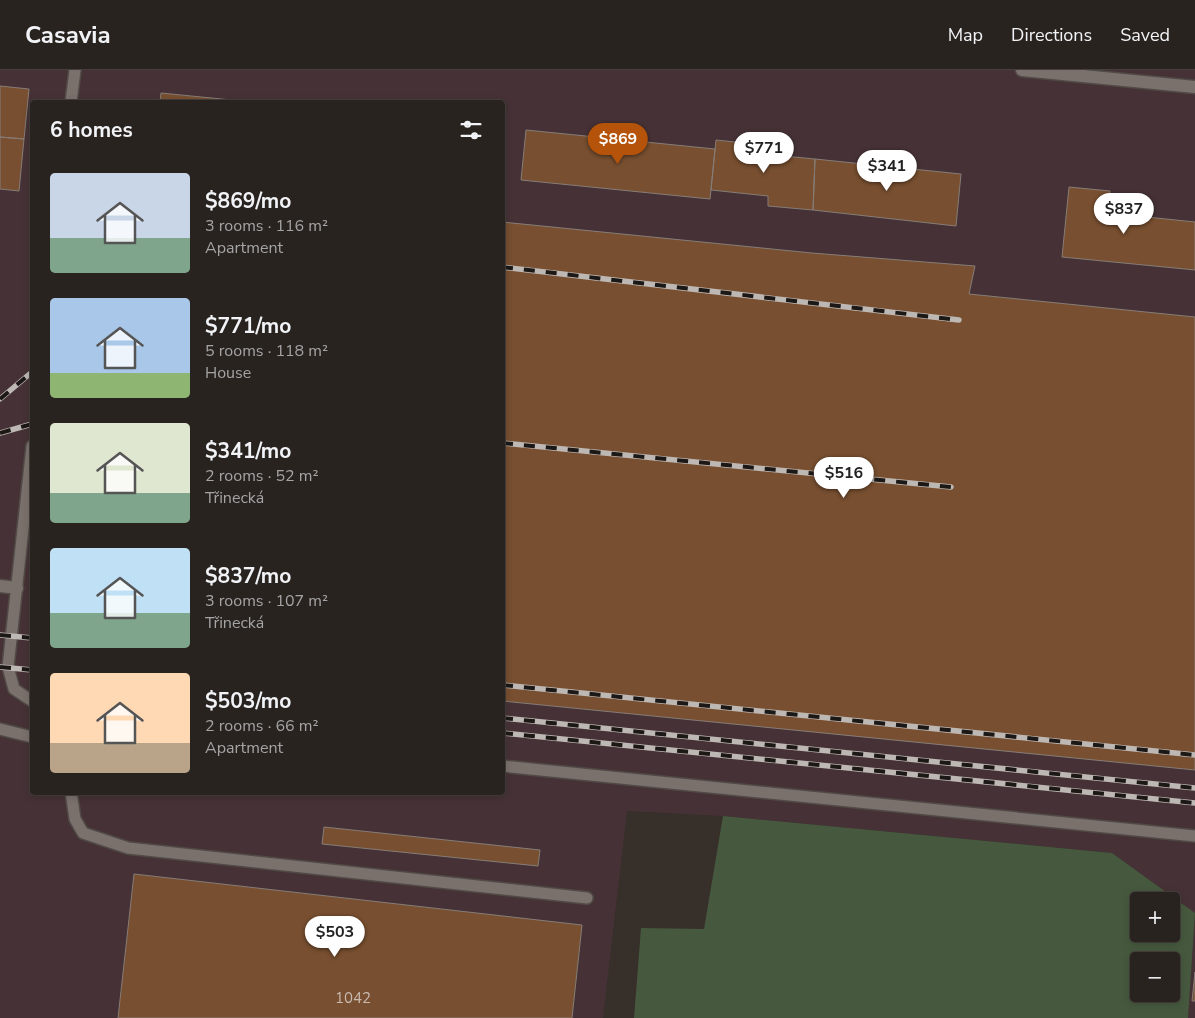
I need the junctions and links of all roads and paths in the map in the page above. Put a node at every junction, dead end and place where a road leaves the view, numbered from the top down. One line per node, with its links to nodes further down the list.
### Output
1 (75, 70): 4 (lane)
2 (1022, 70): 3 (street)
3 (1195, 87)
4 (71, 100)
5 (30, 464): 7 (lane)
6 (0, 586): 7 (street)
7 (16, 588): 8 (lane)
8 (30, 700)
9 (0, 728): 10 (lane)
10 (30, 736)
11 (505, 766): 13 (lane)
12 (71, 795): 14 (lane)
13 (1195, 836)
14 (587, 898)

